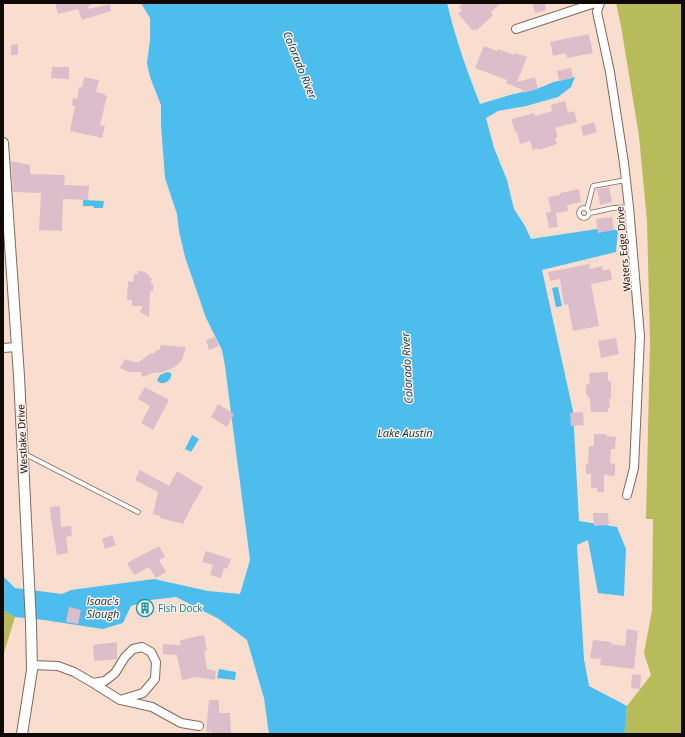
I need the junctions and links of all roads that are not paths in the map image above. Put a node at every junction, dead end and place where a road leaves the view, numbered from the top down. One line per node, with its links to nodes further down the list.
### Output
1 (595, 3): 3 (street)
2 (600, 3): 5 (street, Waters Edge Drive)
3 (516, 29)
4 (3, 144): 8 (street, Westlake Drive)
5 (626, 180): 6 (street, Waters Edge Drive); 6 (lane)
6 (629, 207): 10 (street, Waters Edge Drive)
7 (3, 348): 8 (street)
8 (16, 348): 9 (street, Westlake Drive)
9 (23, 452): 11 (lane); 12 (street, Westlake Drive)
10 (628, 495)
11 (138, 512)
12 (32, 665): 13 (street); 16 (street, Westlake Drive)
13 (93, 684): 14 (street); 14 (street)
14 (120, 700): 15 (street)
15 (199, 726)
16 (22, 734)

